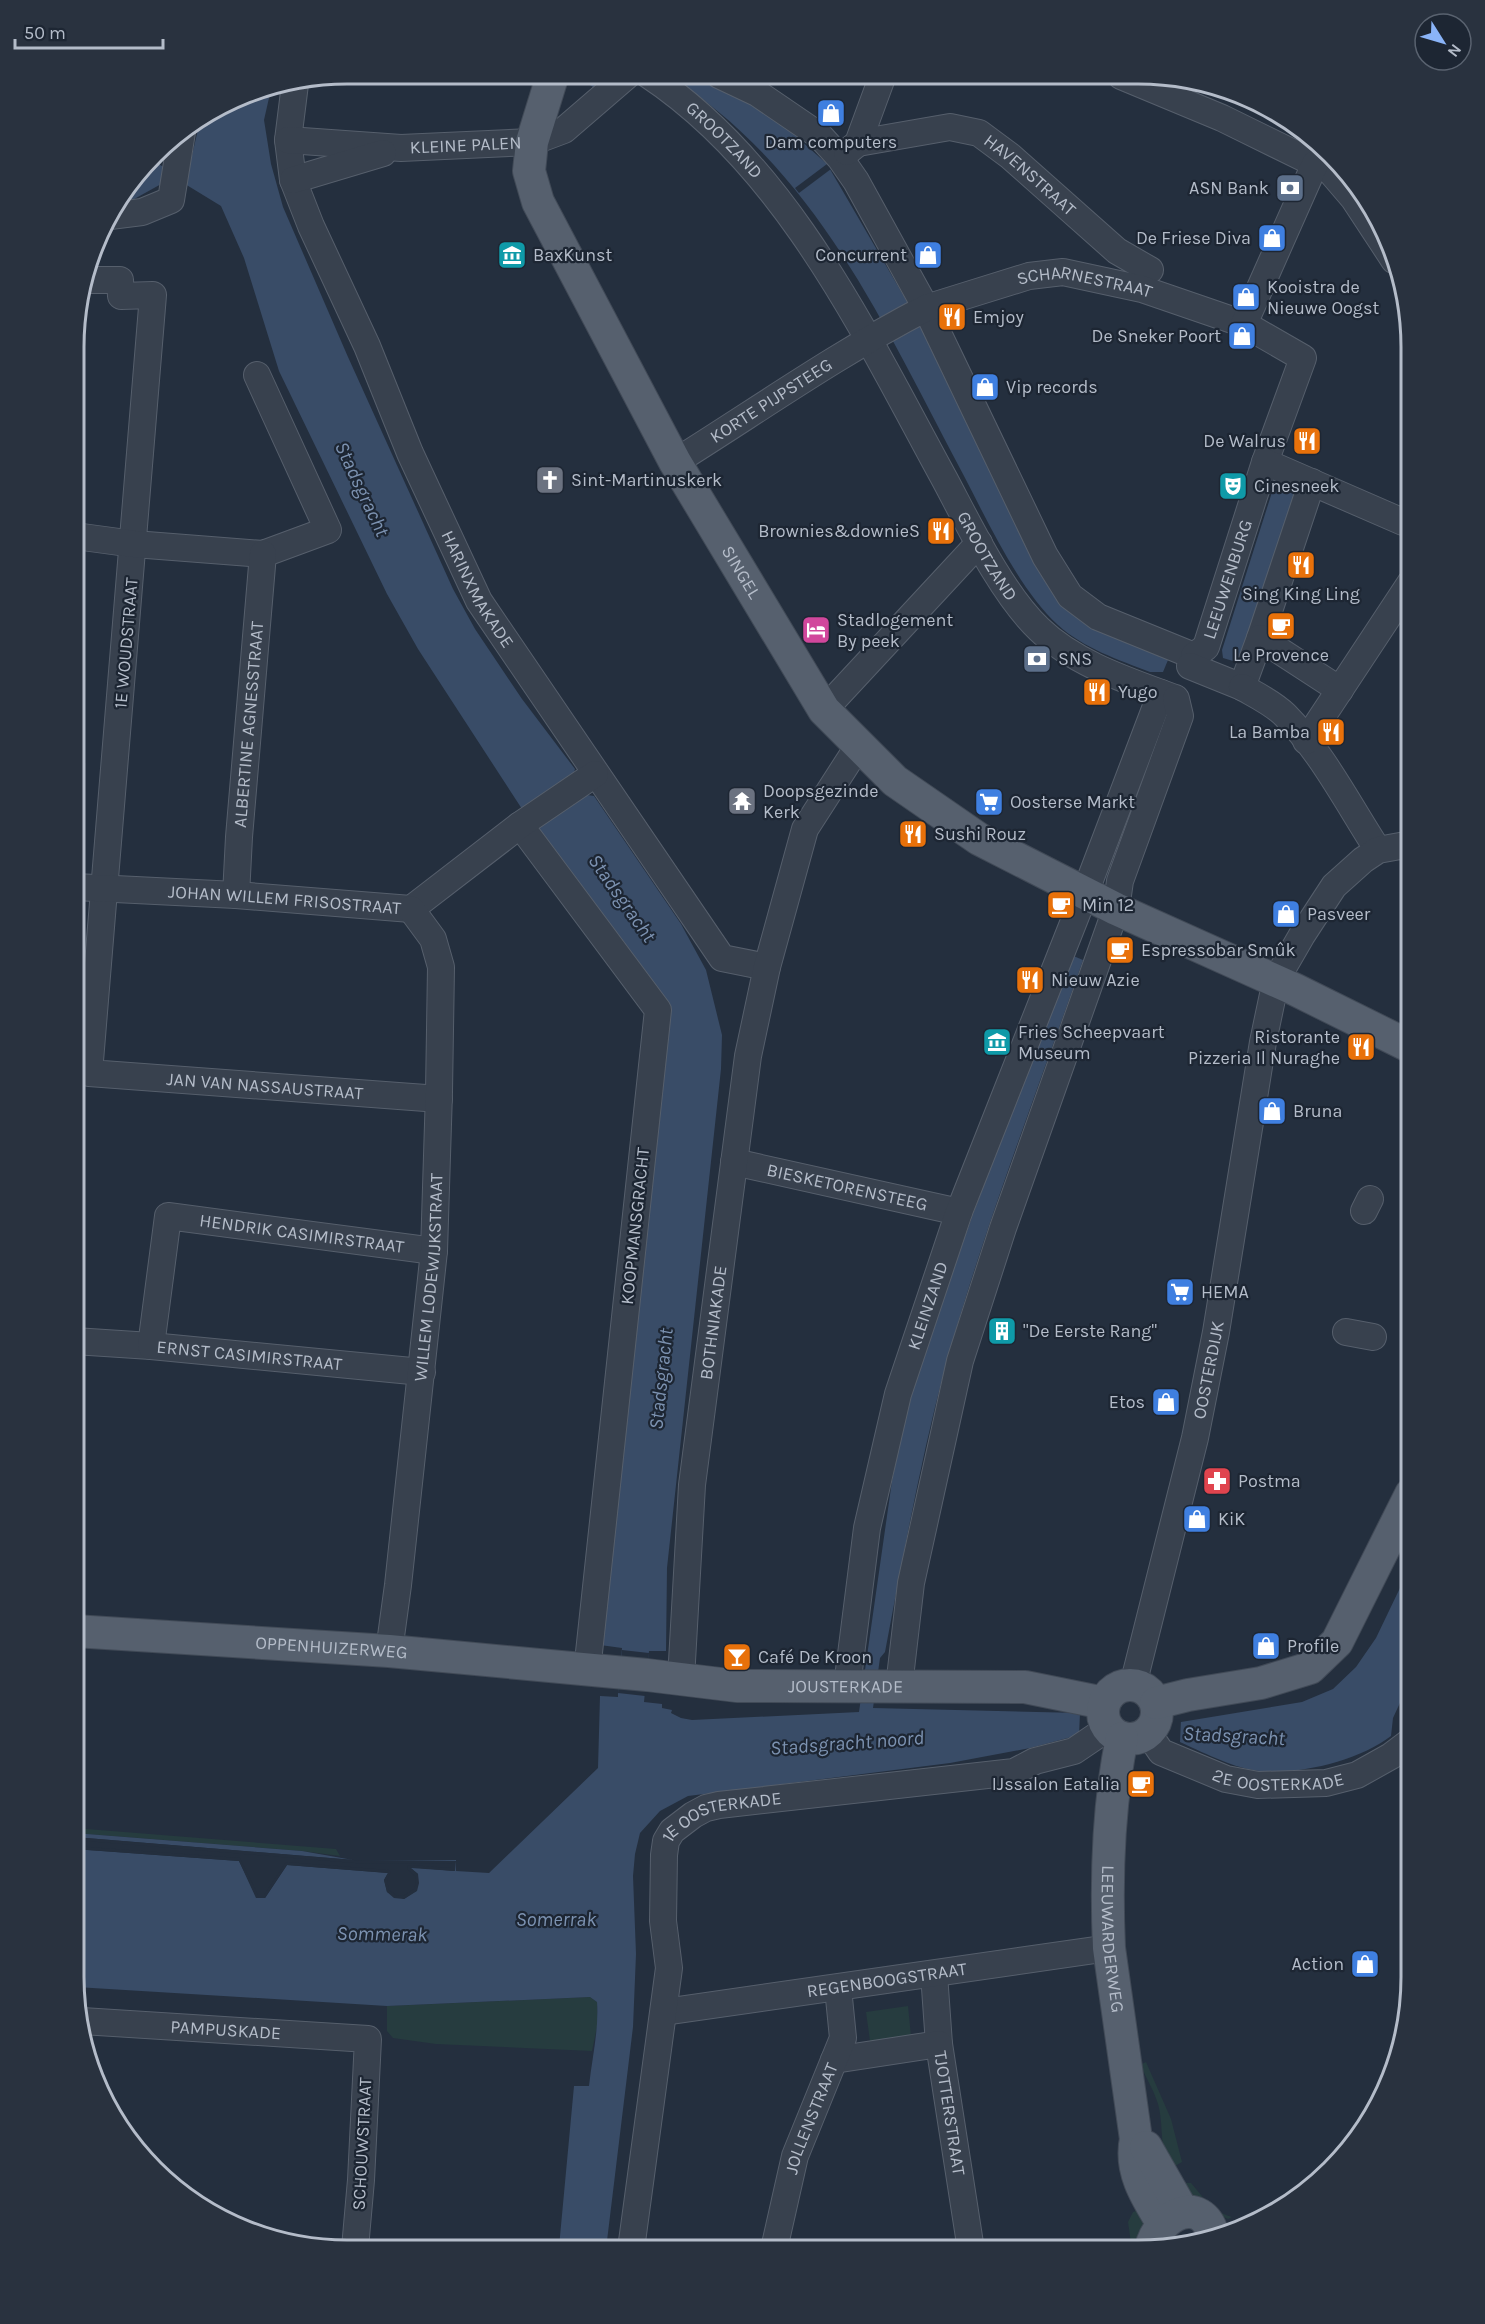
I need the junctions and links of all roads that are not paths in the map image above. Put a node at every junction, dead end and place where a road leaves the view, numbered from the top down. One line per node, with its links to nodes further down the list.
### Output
1 (550, 84): 9 (main road, SINGEL)
2 (617, 84): 9 (street, KLEINE PALEN)
3 (661, 84): 21 (street, GROOTZAND)
4 (738, 84): 11 (street)
5 (879, 84): 11 (street)
6 (1141, 84): 12 (street)
7 (294, 89): 8 (street, HARINXMAKADE)
8 (288, 140): 10 (street, KLEINE PALEN); 14 (street, HARINXMAKADE)
9 (532, 142): 10 (street, KLEINE PALEN); 24 (main road, SINGEL)
10 (400, 148): 14 (street, KLEINE PALEN)
11 (849, 150): 17 (street, HAVENSTRAAT); 19 (street)
12 (1326, 165): 16 (street); 20 (street)
13 (177, 167): 15 (street)
14 (293, 180): 41 (street, HARINXMAKADE)
15 (120, 215)
16 (1370, 223)
17 (1150, 270)
18 (93, 280): 30 (street, 1E WOUDSTRAAT)
19 (921, 311): 20 (street, SCHARNESTRAAT); 21 (street); 34 (street)
20 (1244, 324): 22 (street, SCHARNESTRAAT)
21 (877, 335): 24 (street, KORTE PIJPSTEEG); 29 (street, GROOTZAND)
22 (1303, 358): 25 (street, LEEUWENBURG)
23 (257, 375): 31 (street)
24 (675, 462): 38 (main road, SINGEL)
25 (1265, 462): 26 (street); 34 (street, LEEUWENBURG)
26 (1319, 485): 27 (street); 33 (street)
27 (1401, 521)
28 (84, 537): 30 (street)
29 (979, 543): 37 (street, GROOTZAND); 38 (street)
30 (134, 544): 31 (street); 46 (street, 1E WOUDSTRAAT)
31 (263, 554): 48 (street, ALBERTINE AGNESSTRAAT)
32 (1401, 597): 36 (street)
33 (1260, 638): 35 (street); 36 (street)
34 (1192, 661): 35 (street); 37 (street, LEEUWENBURG)
35 (1242, 687): 39 (street)
36 (1340, 690): 39 (street)
37 (1169, 696): 47 (street, KLEINZAND); 50 (street)
38 (824, 710): 40 (main road, SINGEL)
39 (1306, 741): 44 (street)
40 (859, 745): 47 (main road, SINGEL); 53 (street, BOTHNIAKADE)
41 (589, 778): 42 (street, JOHAN WILLEM FRISOSTRAAT); 53 (street, HARINXMAKADE)
42 (525, 823): 49 (street, JOHAN WILLEM FRISOSTRAAT); 69 (street, KOOPMANSGRACHT)
43 (1401, 846): 44 (street)
44 (1378, 850): 54 (street, OOSTERDIJK)
45 (84, 888): 46 (street, JOHAN WILLEM FRISOSTRAAT)
46 (105, 890): 48 (street, JOHAN WILLEM FRISOSTRAAT); 56 (street, 1E WOUDSTRAAT)
47 (1085, 893): 50 (main road, SINGEL); 51 (street, KLEINZAND)
48 (236, 895): 49 (street, JOHAN WILLEM FRISOSTRAAT)
49 (411, 909): 57 (street, WILLEM LODEWIJKSTRAAT)
50 (1116, 909): 52 (street); 54 (main road, SINGEL)
51 (1065, 939): 52 (street); 59 (street, KLEINZAND)
52 (1098, 957): 71 (street)
53 (767, 967): 58 (street, BOTHNIAKADE)
54 (1276, 980): 55 (main road, SINGEL); 72 (street, OOSTERDIJK)
55 (1401, 1042)
56 (89, 1073): 57 (street, JAN VAN NASSAUSTRAAT)
57 (439, 1099): 60 (street, WILLEM LODEWIJKSTRAAT)
58 (734, 1162): 59 (street, BIESKETORENSTEEG); 70 (street, BOTHNIAKADE)
59 (959, 1212): 71 (street, KLEINZAND)
60 (434, 1251): 64 (street, HENDRIK CASIMIRSTRAAT); 65 (street, WILLEM LODEWIJKSTRAAT)
61 (1346, 1332): 62 (street)
62 (1373, 1337)
63 (84, 1342): 64 (street, ERNST CASIMIRSTRAAT)
64 (151, 1346): 65 (street, ERNST CASIMIRSTRAAT)
65 (422, 1372): 68 (street, WILLEM LODEWIJKSTRAAT)
66 (1401, 1514): 72 (main road)
67 (84, 1631): 68 (main road, OPPENHUIZERWEG)
68 (389, 1651): 69 (main road, OPPENHUIZERWEG)
69 (587, 1671): 70 (main road, JOUSTERKADE)
70 (681, 1679): 71 (main road, JOUSTERKADE)
71 (871, 1686): 72 (main road, JOUSTERKADE)
72 (1128, 1720): 73 (street, 2E OOSTERKADE); 74 (main road, LEEUWARDERWEG); 77 (street, 1E OOSTERKADE)
73 (1401, 1748)
74 (1109, 1948): 75 (street, REGENBOOGSTRAAT); 82 (main road, LEEUWARDERWEG)
75 (934, 1974): 76 (street, REGENBOOGSTRAAT); 80 (street, TJOTTERSTRAAT)
76 (838, 1988): 77 (street, REGENBOOGSTRAAT); 81 (street, JOLLENSTRAAT)
77 (663, 2012): 85 (street, 1E OOSTERKADE)
78 (88, 2021): 79 (street, PAMPUSKADE)
79 (368, 2039): 84 (street, SCHOUWSTRAAT)
80 (939, 2044): 81 (street); 87 (street, TJOTTERSTRAAT)
81 (834, 2060): 86 (street, JOLLENSTRAAT)
82 (1166, 2228): 83 (main road)
83 (1212, 2229)
84 (356, 2240)
85 (632, 2240)
86 (776, 2240)
87 (969, 2240)

